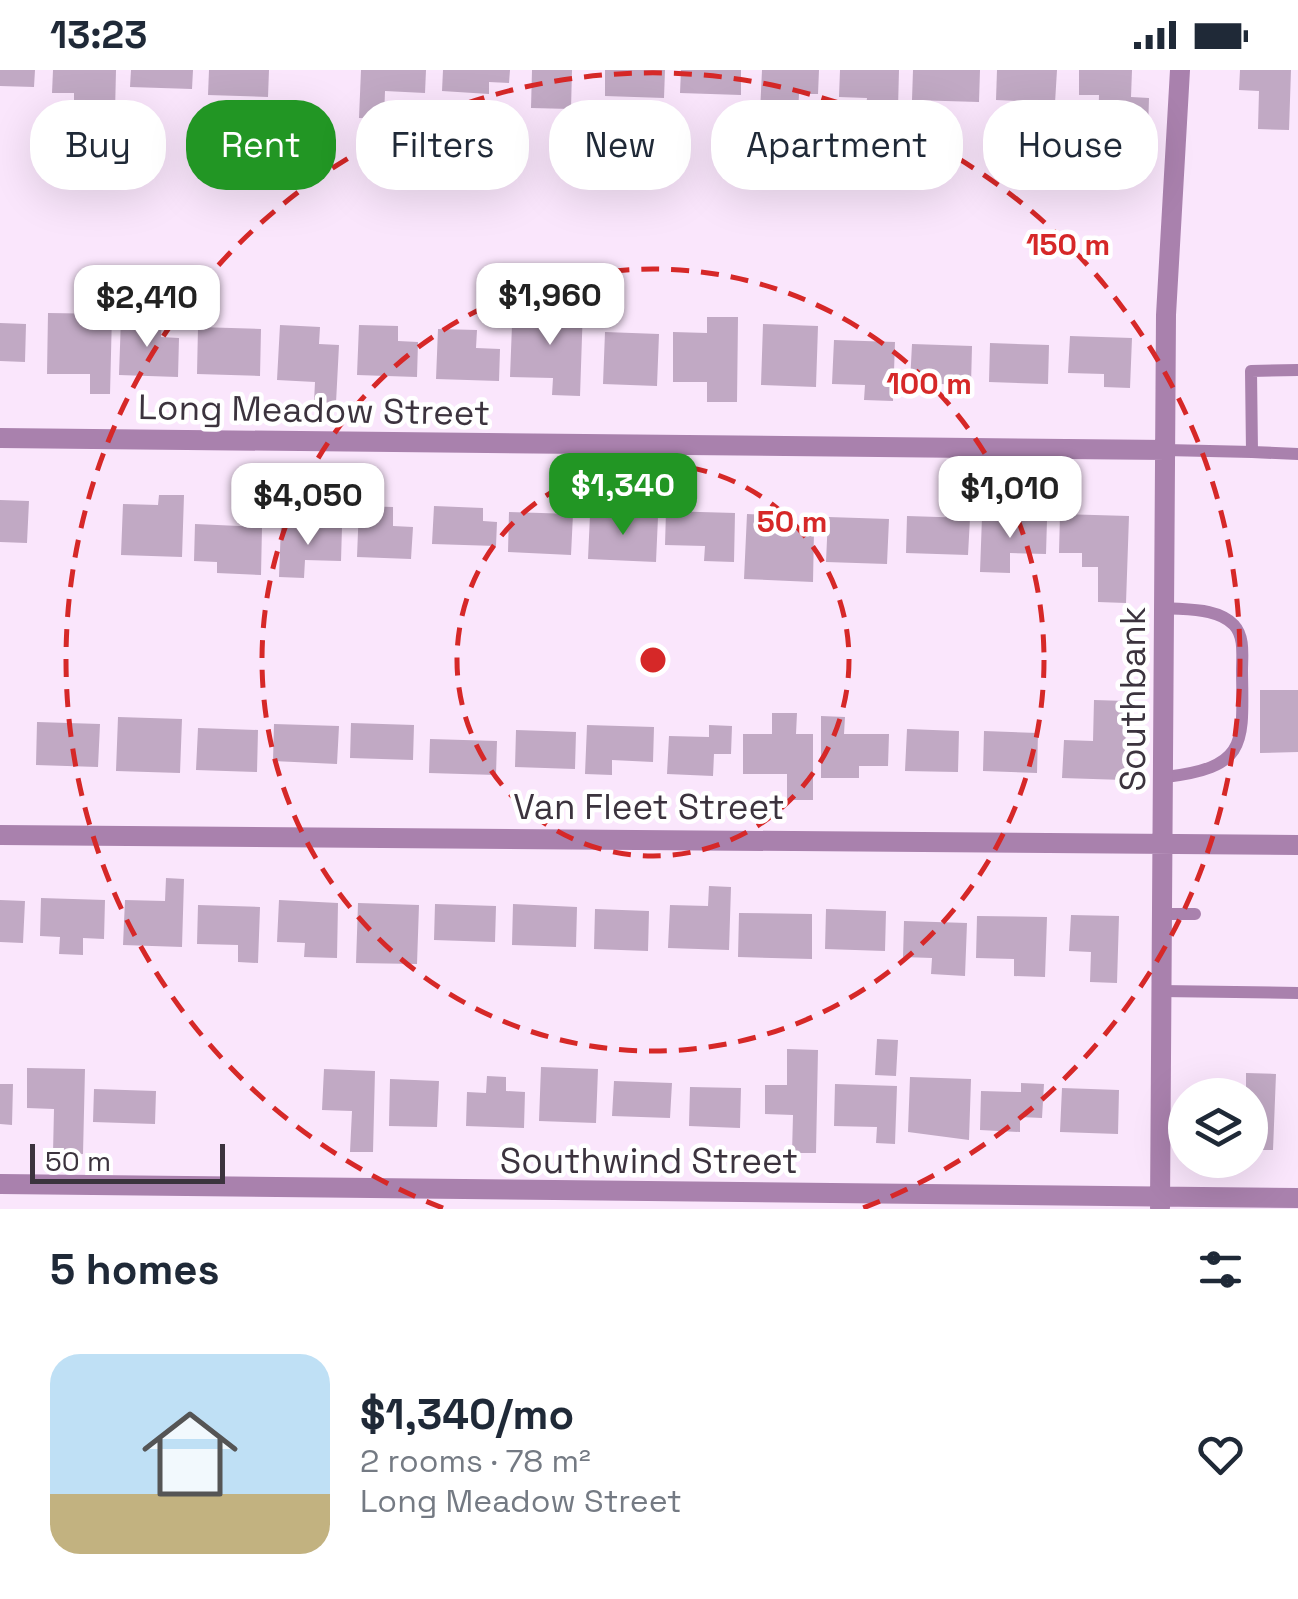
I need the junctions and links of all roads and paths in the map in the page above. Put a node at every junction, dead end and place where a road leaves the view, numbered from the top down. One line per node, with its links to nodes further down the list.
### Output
1 (1180, 70): 4 (street, Southbank)
2 (1298, 370): 5 (lane)
3 (0, 438): 4 (street, Long Meadow Street)
4 (1166, 450): 5 (lane); 7 (street, Southbank)
5 (1252, 452): 6 (lane)
6 (1298, 454)
7 (1166, 608): 8 (street, Southbank); 8 (lane)
8 (1166, 777): 10 (street, Southbank)
9 (0, 834): 10 (street, Van Fleet Street)
10 (1166, 843): 11 (street, Van Fleet Street); 12 (street, Southbank)
11 (1298, 845)
12 (1163, 914): 13 (lane); 14 (street, Southbank)
13 (1194, 914)
14 (1161, 991): 15 (lane); 18 (street, Southbank)
15 (1298, 993)
16 (0, 1184): 18 (street, Southwind Street)
17 (1298, 1198): 18 (street, Southwind Street)
18 (1160, 1203)

